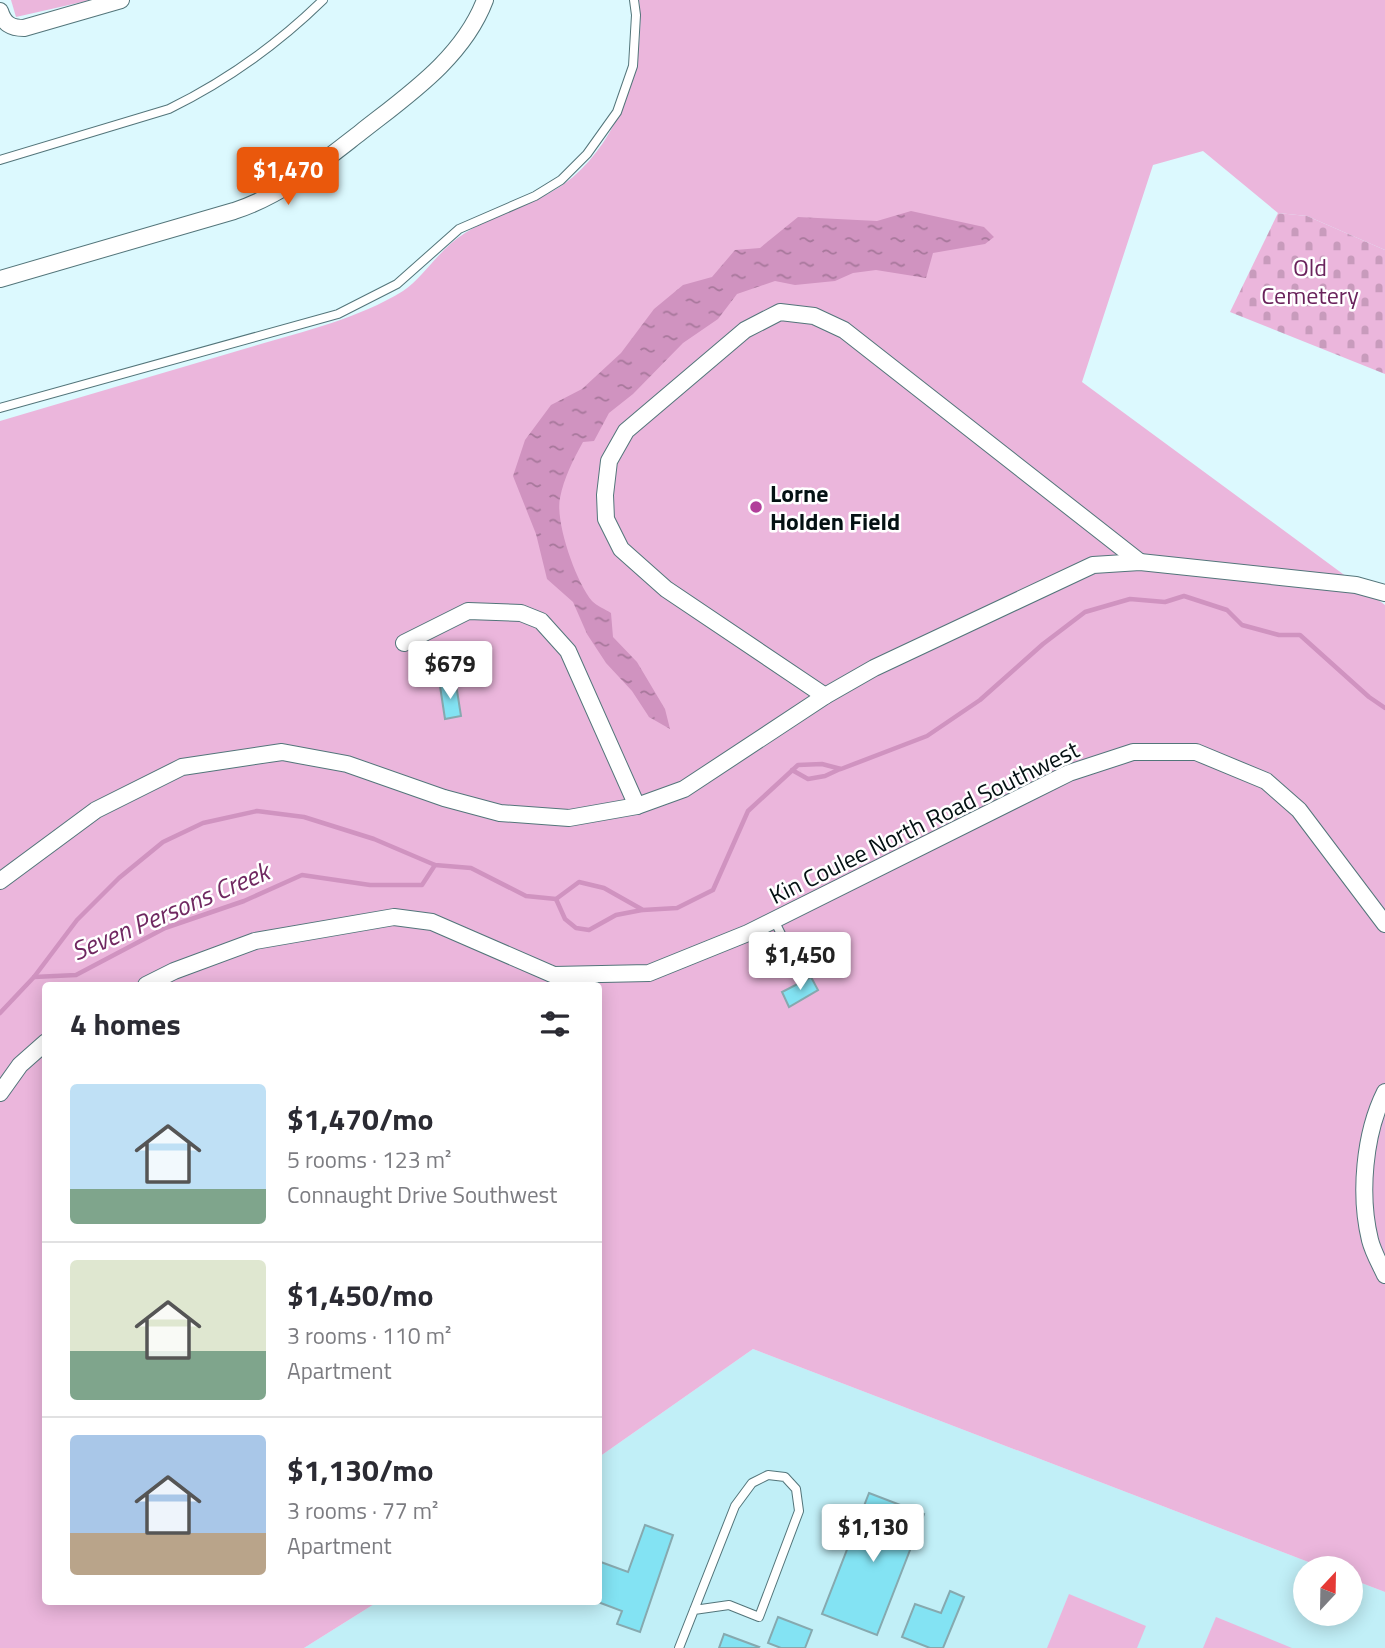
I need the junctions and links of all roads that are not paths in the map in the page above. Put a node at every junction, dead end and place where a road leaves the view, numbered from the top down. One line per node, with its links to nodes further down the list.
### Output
1 (121, 0): 5 (street)
2 (323, 0): 6 (lane)
3 (485, 0): 7 (street)
4 (634, 0): 8 (lane)
5 (0, 11)
6 (0, 160)
7 (0, 279)
8 (0, 408)
9 (1102, 534): 10 (street); 11 (street); 14 (street)
10 (1140, 562): 11 (street); 12 (street)
11 (1093, 565): 14 (street)
12 (1385, 593)
13 (404, 643): 15 (street)
14 (825, 696): 15 (street)
15 (637, 806): 16 (street)
16 (0, 881)
17 (774, 920): 18 (street, Kin Coulee North Road Southwest); 19 (lane); 20 (street, Kin Coulee North Road Southwest)
18 (1385, 924)
19 (801, 974)
20 (152, 982)
21 (42, 1046): 23 (street)
22 (1385, 1092): 24 (street)
23 (0, 1093)
24 (1385, 1275)
25 (694, 1609): 25 (lane); 26 (lane)
26 (679, 1648)

